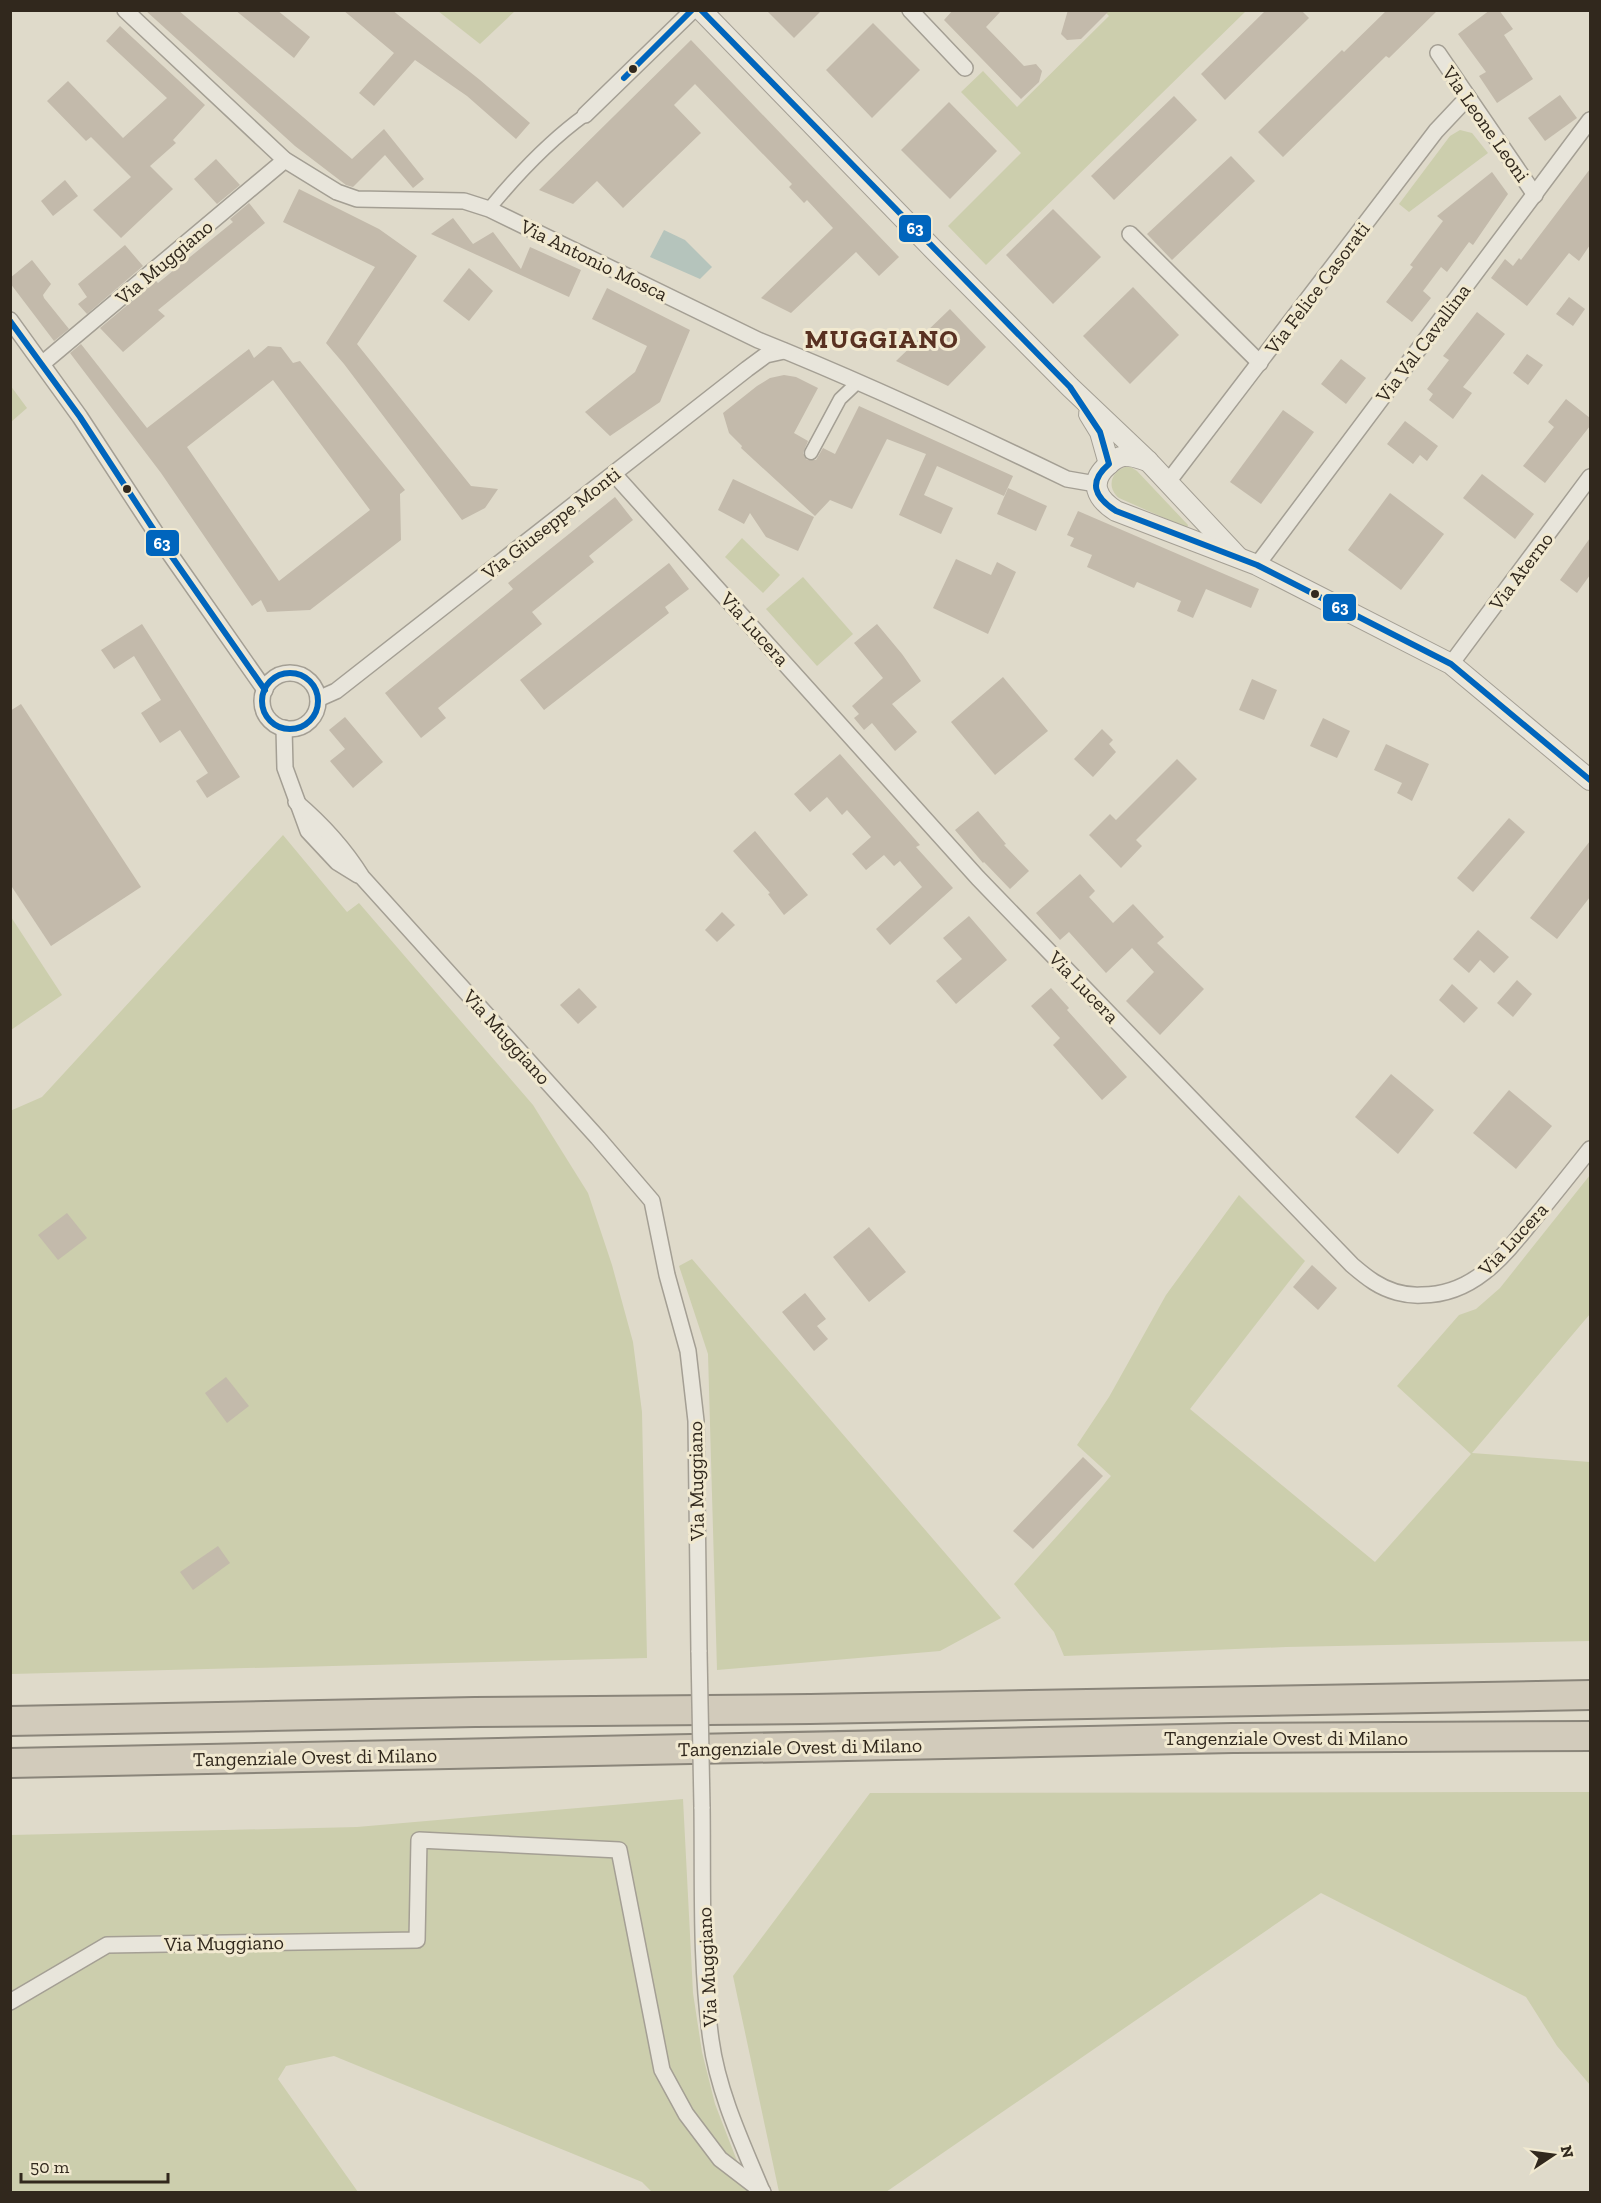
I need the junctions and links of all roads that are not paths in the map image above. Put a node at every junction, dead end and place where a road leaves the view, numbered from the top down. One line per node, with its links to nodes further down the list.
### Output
1 (125, 10): 10 (street, Via Antonio Mosca)
2 (693, 10): 8 (street)
3 (701, 10): 19 (street)
4 (910, 10): 6 (street)
5 (1438, 53): 7 (street, Via Leone Leoni)
6 (965, 68)
7 (1468, 97): 11 (street, Via Leone Leoni); 17 (street, Via Felice Casorati)
8 (585, 115): 12 (street)
9 (1590, 120): 11 (street, Via Val Cavallina)
10 (285, 160): 12 (street, Via Antonio Mosca); 16 (street, Via Muggiano)
11 (1535, 195): 28 (street, Via Val Cavallina)
12 (489, 209): 15 (street, Via Antonio Mosca)
13 (1130, 234): 17 (street)
14 (10, 320): 16 (street)
15 (786, 351): 18 (street, Via Antonio Mosca); 23 (street, Via Giuseppe Monti)
16 (43, 363): 30 (street)
17 (1260, 363): 25 (street, Via Felice Casorati)
18 (858, 382): 20 (street); 26 (street, Via Antonio Mosca)
19 (1070, 387): 21 (street); 22 (street)
20 (811, 453)
21 (1148, 461): 22 (street); 25 (street)
22 (1109, 464): 26 (street)
23 (614, 474): 31 (street, Via Giuseppe Monti); 34 (street, Via Lucera)
24 (1590, 477): 29 (street, Via Aterno)
25 (1168, 482): 27 (street)
26 (1096, 484): 27 (street)
27 (1238, 557): 28 (street)
28 (1257, 565): 29 (street)
29 (1451, 664): 33 (street)
30 (265, 690): 31 (street); 32 (street)
31 (318, 699): 32 (street)
32 (284, 728): 40 (street, Via Muggiano, bridge)
33 (1590, 780)
34 (1590, 1149)
35 (1590, 1695): 36 (highway, Tangenziale Ovest di Milano)
36 (10, 1721)
37 (1590, 1736): 38 (highway, Tangenziale Ovest di Milano)
38 (10, 1763)
39 (10, 2002): 40 (street, Via Muggiano)
40 (763, 2192)

